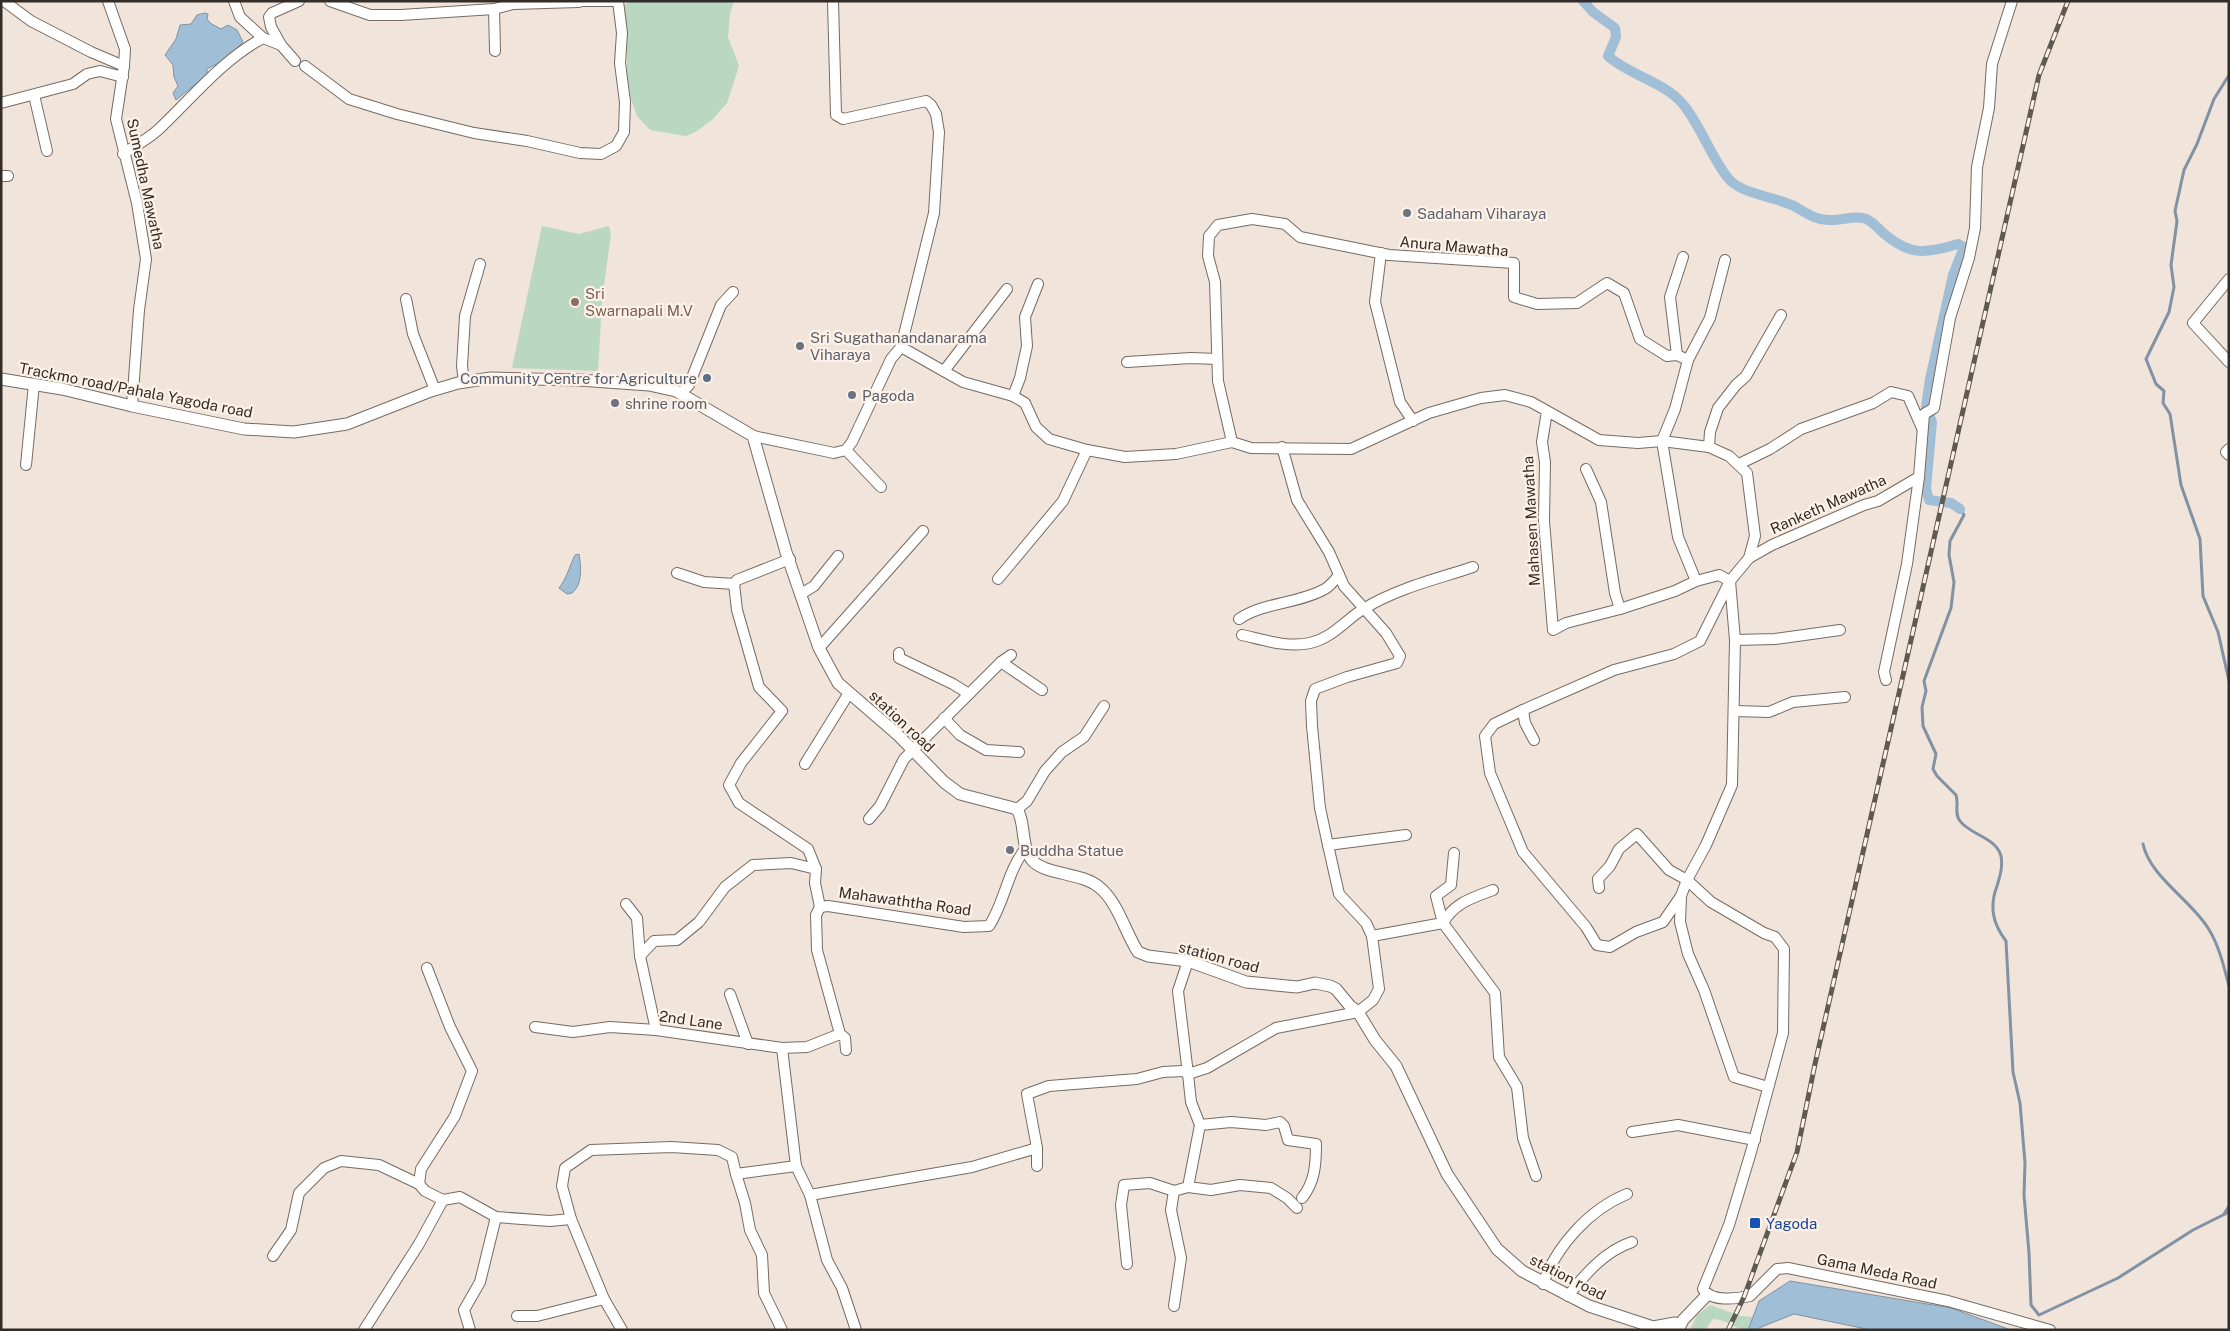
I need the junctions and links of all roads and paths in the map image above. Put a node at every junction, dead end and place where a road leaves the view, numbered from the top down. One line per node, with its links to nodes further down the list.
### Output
1 (4, 1): 16 (street)
2 (108, 1): 16 (street, Sumedha Mawatha)
3 (234, 1): 12 (street)
4 (299, 1): 13 (street)
5 (330, 1): 11 (street)
6 (613, 1): 10 (street)
7 (618, 1): 17 (street)
8 (833, 1): 33 (street)
9 (2012, 1): 49 (street)
10 (579, 2): 11 (street)
11 (494, 8): 14 (street)
12 (263, 38): 13 (street); 22 (street)
13 (281, 46): 15 (street)
14 (495, 51)
15 (295, 61)
16 (124, 66): 18 (street, Sumedha Mawatha)
17 (305, 66)
18 (123, 77): 19 (street); 22 (street, Sumedha Mawatha)
19 (34, 95): 20 (street); 21 (street)
20 (1, 103)
21 (47, 151)
22 (123, 154): 46 (street, Sumedha Mawatha)
23 (1385, 254): 34 (street, Anura Mawatha); 35 (street); 48 (street)
24 (1683, 257): 34 (street)
25 (1724, 260): 36 (street)
26 (480, 264): 41 (street)
27 (2229, 279): 38 (street)
28 (1038, 284): 45 (street)
29 (1007, 289): 39 (street)
30 (733, 292): 44 (street)
31 (406, 299): 43 (street)
32 (1781, 315): 54 (street)
33 (901, 348): 39 (street); 55 (street)
34 (1677, 355): 36 (street, Anura Mawatha)
35 (1217, 360): 37 (street); 52 (street)
36 (1688, 360): 51 (street)
37 (1127, 362)
38 (2229, 362)
39 (944, 371): 45 (street)
40 (1, 379): 42 (street, Trackmo road/Pahala Yagoda road)
41 (464, 382): 43 (street, Trackmo road/Pahala Yagoda road); 44 (street, Trackmo road/Pahala Yagoda road)
42 (34, 384): 46 (street, Trackmo road/Pahala Yagoda road); 60 (street)
43 (435, 390): 46 (street, Trackmo road/Pahala Yagoda road)
44 (680, 394): 50 (street, Trackmo road/Pahala Yagoda road)
45 (1013, 396): 56 (street)
46 (132, 406)
47 (1547, 411): 48 (street); 51 (street); 77 (street, Mahasen Mawatha)
48 (1412, 421): 53 (street)
49 (1923, 430): 59 (street); 62 (street)
50 (753, 436): 55 (street); 67 (street, station road)
51 (1662, 441): 54 (street); 72 (street)
52 (1232, 442): 53 (street); 56 (street)
53 (1282, 447): 70 (street)
54 (1709, 447): 59 (street)
55 (846, 450): 63 (street)
56 (1087, 450): 71 (street)
57 (2229, 450): 58 (street)
58 (2229, 455)
59 (1739, 464): 66 (street)
60 (26, 465)
61 (1586, 469): 77 (street)
62 (1919, 477): 66 (street, Ranketh Mawatha); 86 (street)
63 (881, 487)
64 (923, 531): 82 (street)
65 (838, 556): 75 (street)
66 (1749, 558): 73 (street)
67 (790, 559): 74 (street); 75 (street, station road)
68 (1473, 567): 76 (street)
69 (677, 573): 74 (street)
70 (1339, 575): 76 (street); 78 (street)
71 (998, 579)
72 (1696, 580): 73 (street); 77 (street)
73 (1730, 581): 81 (street); 92 (street)
74 (734, 584): 105 (street)
75 (801, 594): 82 (street, station road)
76 (1364, 608): 80 (street); 102 (street)
77 (1620, 609)
78 (1239, 619)
79 (1840, 630): 81 (street)
80 (1242, 634)
81 (1735, 640): 93 (street)
82 (819, 648): 88 (street, station road)
83 (900, 653): 89 (street)
84 (1011, 655): 85 (street)
85 (1001, 662): 87 (street); 89 (street)
86 (1886, 680)
87 (1042, 690)
88 (849, 693): 96 (street, station road); 98 (street)
89 (969, 694): 94 (street)
90 (1845, 697): 93 (street)
91 (1104, 706): 99 (street)
92 (1522, 710): 95 (street); 109 (street)
93 (1735, 711): 106 (street)
94 (944, 718): 96 (street); 97 (street)
95 (1534, 740)
96 (912, 749): 99 (street, station road); 100 (street)
97 (1019, 752)
98 (805, 764)
99 (1017, 809): 103 (street, station road)
100 (869, 819)
101 (1406, 835): 102 (street)
102 (1328, 845): 113 (street)
103 (1026, 848): 111 (street, Mahawaththa Road); 115 (street, station road)
104 (1454, 853): 112 (street)
105 (816, 869): 111 (street); 114 (street)
106 (1687, 880): 107 (street); 109 (street); 126 (street)
107 (1599, 888)
108 (1493, 890): 112 (street)
109 (1681, 896): 126 (street)
110 (626, 904): 114 (street)
111 (820, 907): 121 (street)
112 (1443, 923): 113 (street); 134 (street)
113 (1372, 936): 118 (street)
114 (640, 956): 120 (street)
115 (1188, 961): 118 (street, station road); 125 (street)
116 (427, 968): 135 (street)
117 (730, 994): 122 (street)
118 (1358, 1012): 125 (street); 148 (street, station road)
119 (535, 1027): 120 (street, 2nd Lane)
120 (656, 1030): 122 (street, 2nd Lane)
121 (840, 1034): 123 (street, 2nd Lane); 124 (street)
122 (748, 1044): 123 (street, 2nd Lane)
123 (782, 1048): 131 (street)
124 (846, 1050)
125 (1188, 1074): 127 (street); 130 (street)
126 (1768, 1087): 129 (street)
127 (1200, 1125): 136 (street); 140 (street)
128 (1632, 1132): 129 (street)
129 (1754, 1140): 149 (street)
130 (1037, 1148): 132 (street); 139 (street)
131 (796, 1166): 133 (street); 139 (street)
132 (1037, 1166)
133 (736, 1174): 144 (street); 158 (street)
134 (1536, 1176)
135 (419, 1184): 141 (street); 146 (street)
136 (1188, 1187): 137 (street); 142 (street)
137 (1174, 1191): 147 (street); 152 (street)
138 (1627, 1194): 148 (street)
139 (810, 1195): 159 (street)
140 (1302, 1198)
141 (443, 1200): 143 (street); 155 (street)
142 (1297, 1208)
143 (496, 1217): 144 (street); 156 (street)
144 (571, 1219): 151 (street)
145 (1632, 1242): 150 (street)
146 (273, 1256)
147 (1127, 1264)
148 (1543, 1284): 150 (street, station road)
149 (1707, 1294): 154 (street, station road); 160 (street, Gama Meda Road)
150 (1568, 1296): 154 (street, station road)
151 (604, 1299): 153 (street); 157 (street)
152 (1174, 1306)
153 (517, 1316)
154 (1680, 1328)
155 (364, 1330)
156 (470, 1330)
157 (622, 1330)
158 (782, 1330)
159 (856, 1330)
160 (2050, 1330)

